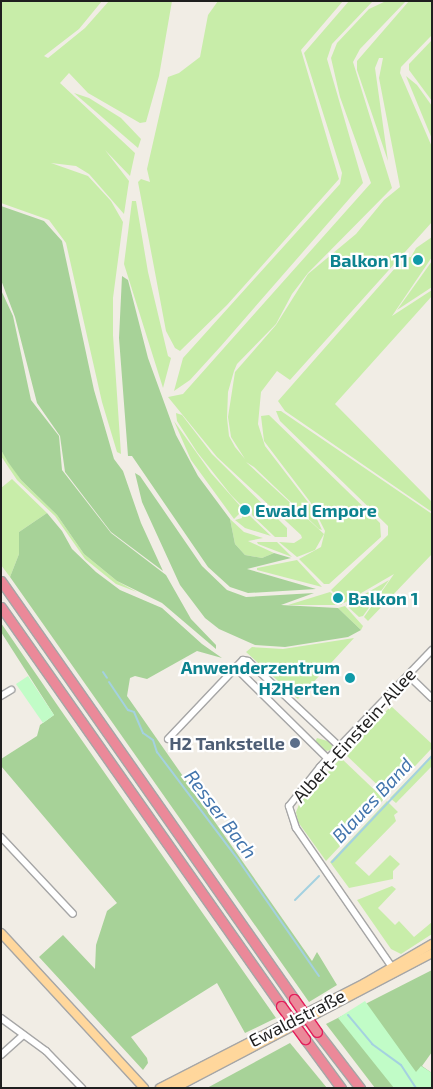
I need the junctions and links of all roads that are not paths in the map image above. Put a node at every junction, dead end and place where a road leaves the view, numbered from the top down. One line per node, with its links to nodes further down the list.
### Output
1 (1, 581): 26 (highway, bridge)
2 (1, 607): 25 (highway, bridge)
3 (432, 650): 5 (street, Albert-Einstein-Allee)
4 (236, 668): 9 (street); 10 (street); 11 (street)
5 (408, 675): 8 (street); 10 (street, Albert-Einstein-Allee)
6 (11, 690): 7 (street)
7 (2, 695)
8 (432, 698)
9 (168, 740)
10 (340, 747): 11 (street, Albert-Einstein-Allee)
11 (328, 759): 17 (street, Albert-Einstein-Allee)
12 (1, 837): 13 (street)
13 (73, 914)
14 (1, 933): 22 (main road)
15 (432, 944): 17 (main road, Ewaldstraße)
16 (432, 953): 17 (main road, Ewaldstraße)
17 (394, 970): 23 (main road, Ewaldstraße); 24 (main road, Ewaldstraße)
18 (1, 1018): 19 (street)
19 (23, 1035): 20 (street); 21 (street)
20 (1, 1055)
21 (82, 1088)
22 (144, 1088)
23 (160, 1088)
24 (176, 1088)
25 (341, 1088)
26 (360, 1088)

